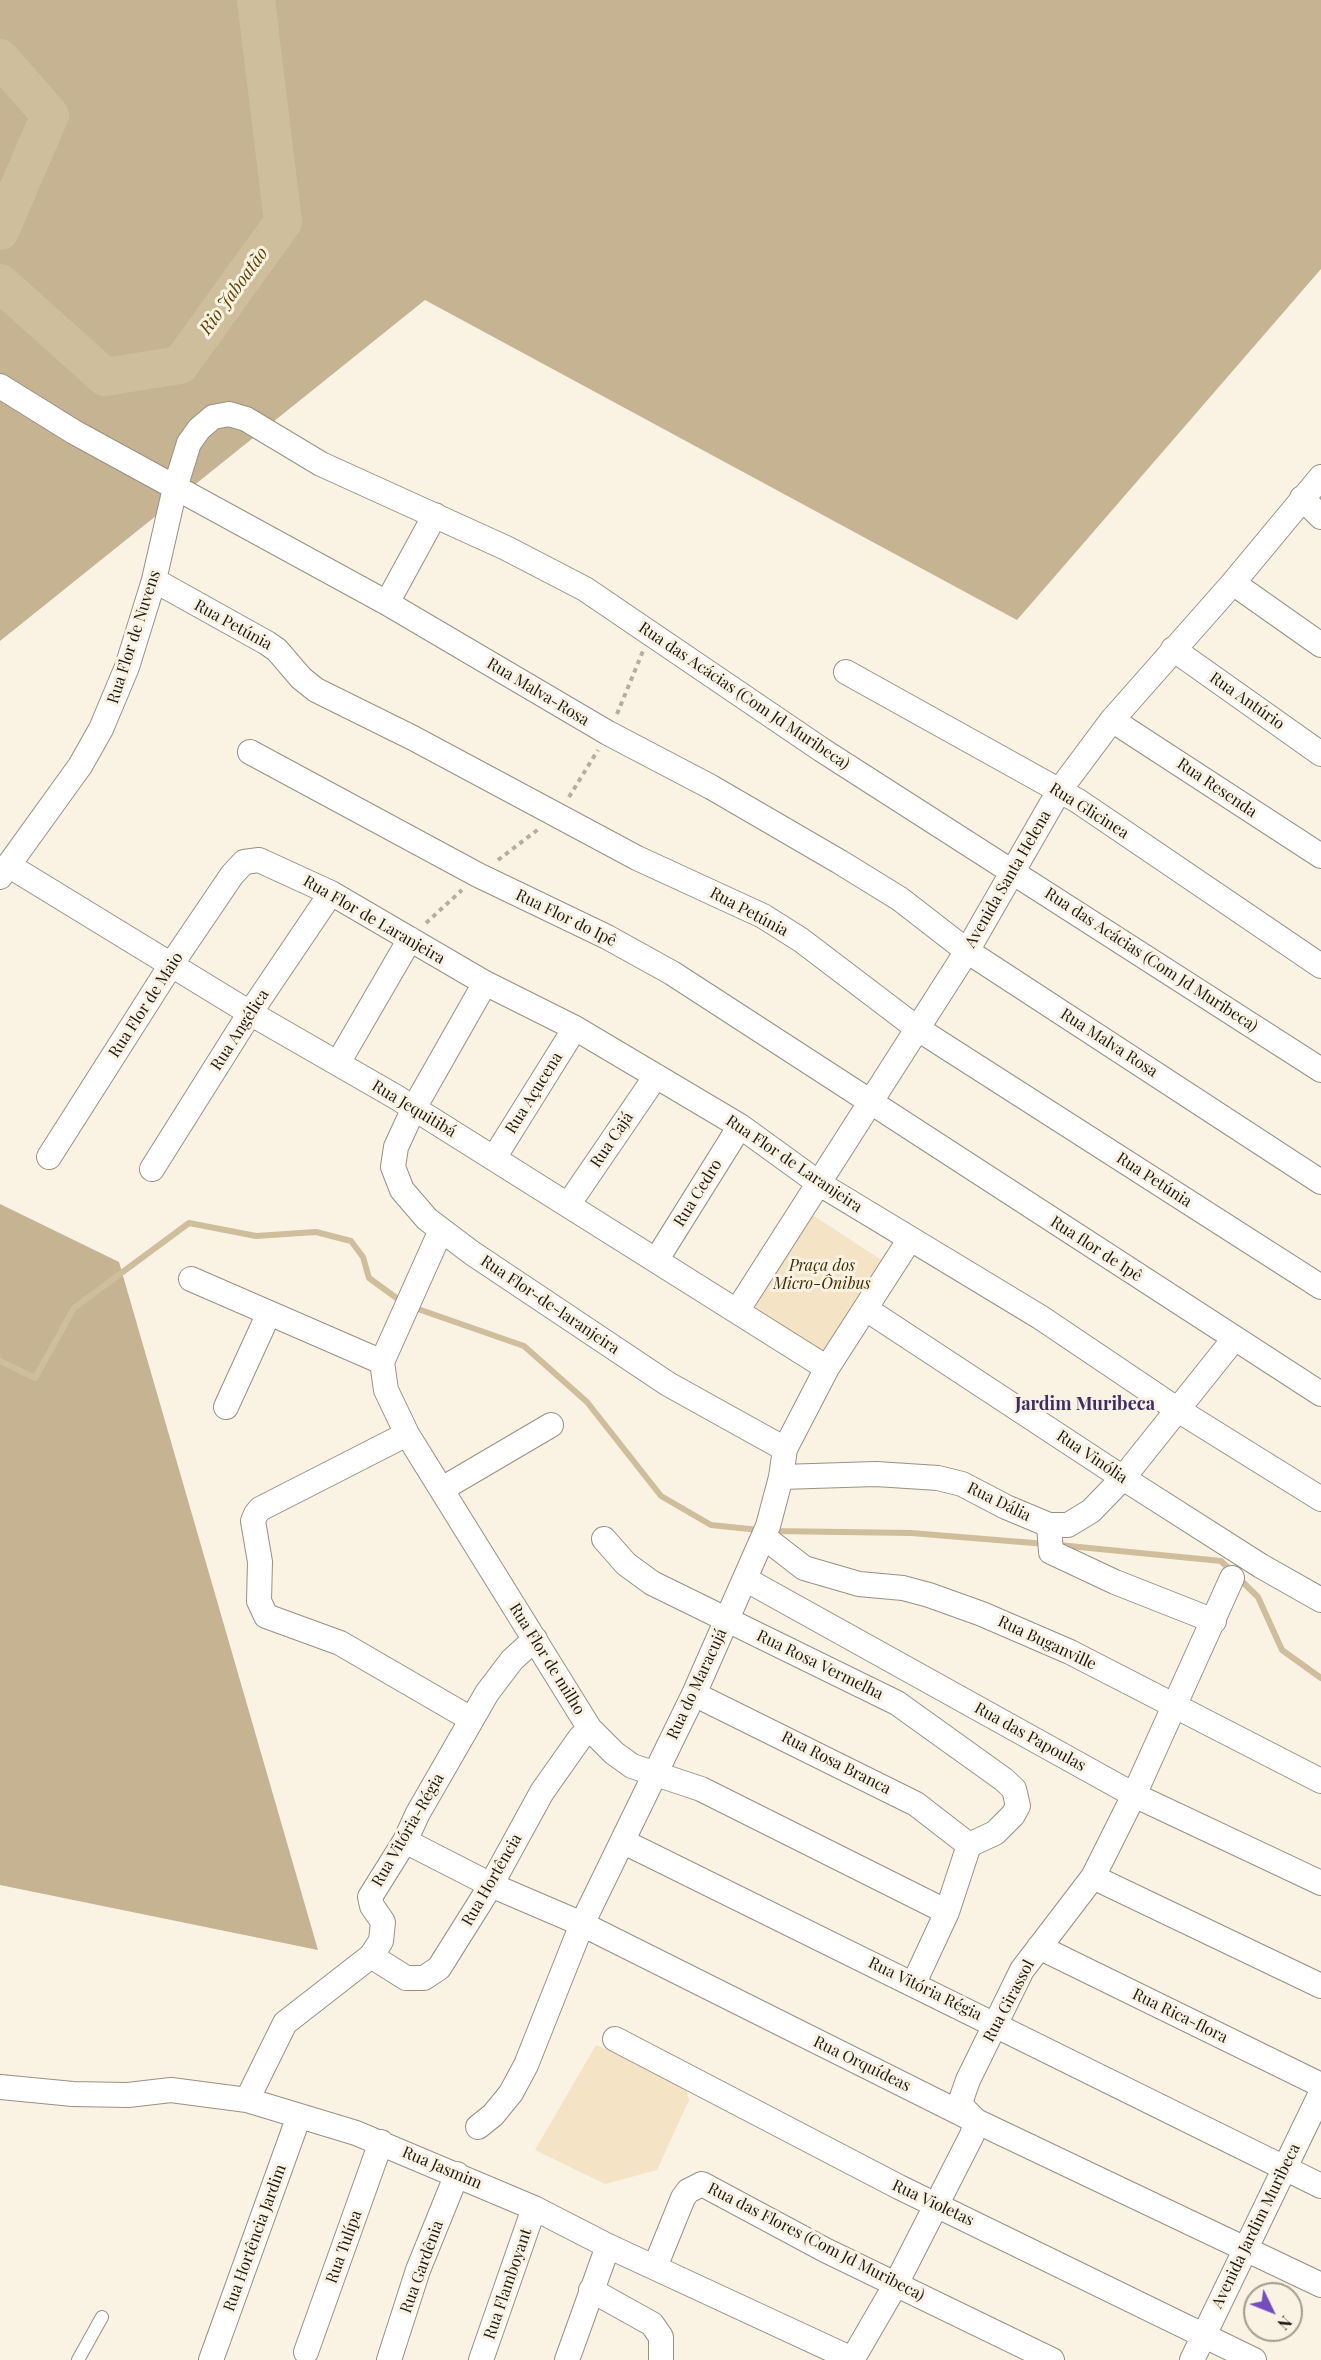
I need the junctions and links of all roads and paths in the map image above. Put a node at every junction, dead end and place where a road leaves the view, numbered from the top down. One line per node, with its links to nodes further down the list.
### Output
1 (0, 386): 3 (street, Rua Malva-Rosa)
2 (1321, 477): 4 (street, Avenida Santa Helena)
3 (175, 488): 5 (street, Rua das Acácias (Com Jd Muribeca)); 7 (street, Rua Flor de Nuvens); 9 (street, Rua Malva-Rosa)
4 (1302, 498): 6 (street); 8 (street, Avenida Santa Helena)
5 (435, 514): 9 (street); 20 (street, Rua das Acácias (Com Jd Muribeca))
6 (1321, 517)
7 (154, 580): 19 (street, Rua Flor de Nuvens); 30 (street, Rua Petúnia)
8 (1233, 583): 10 (street); 11 (street, Avenida Santa Helena)
9 (387, 603): 22 (street, Rua Malva-Rosa)
10 (1321, 645)
11 (1173, 649): 13 (street, Avenida Santa Helena); 15 (street, Rua Antúrio)
12 (846, 672): 16 (street, Rua Glicinea)
13 (1113, 720): 16 (street, Avenida Santa Helena); 17 (street, Rua Resenda)
14 (250, 752): 34 (street, Rua Flor do Ipê)
15 (1321, 754)
16 (1059, 791): 20 (street, Avenida Santa Helena); 26 (street, Rua Glicinea)
17 (1321, 856)
18 (250, 860): 21 (street, Rua Flor de Laranjeira); 25 (street, Rua Flor de Maio)
19 (4, 871): 25 (street, Rua Jequitibá)
20 (1013, 871): 24 (street, Avenida Santa Helena); 32 (street, Rua das Acácias (Com Jd Muribeca))
21 (331, 893): 23 (street, Rua Flor de Laranjeira); 28 (street, Rua Angélica)
22 (900, 899): 24 (street, Rua Malva Rosa)
23 (410, 939): 27 (street, Rua Flor de Laranjeira); 31 (street)
24 (967, 951): 30 (street, Avenida Santa Helena); 40 (street, Rua Malva Rosa)
25 (171, 965): 28 (street, Rua Jequitibá); 37 (street, Rua Flor de Maio)
26 (1321, 966)
27 (484, 984): 29 (street, Rua Flor de Laranjeira); 35 (street, Rua Flor-de-laranjeira)
28 (250, 1013): 31 (street, Rua Jequitibá); 39 (street, Rua Angélica)
29 (575, 1028): 33 (street, Rua Flor de Laranjeira); 38 (street, Rua Açucena)
30 (918, 1029): 34 (street, Avenida Santa Helena); 47 (street, Rua Petúnia)
31 (338, 1063): 35 (street, Rua Jequitibá)
32 (1321, 1070)
33 (656, 1076): 36 (street, Rua Flor de Laranjeira); 42 (street, Rua Cajá)
34 (871, 1103): 41 (street, Avenida Santa Helena); 51 (street, Rua flor de Ipê)
35 (414, 1108): 38 (street, Rua Jequitibá); 43 (street, Rua Flor-de-laranjeira)
36 (740, 1126): 41 (street, Rua Flor de Laranjeira); 45 (street, Rua Cedro)
37 (49, 1157)
38 (494, 1158): 42 (street, Rua Jequitibá)
39 (152, 1169)
40 (1321, 1182)
41 (820, 1184): 44 (street, Rua Flor de Laranjeira); 49 (street, Avenida Santa Helena)
42 (568, 1205): 45 (street, Rua Jequitibá)
43 (441, 1230): 52 (street); 59 (street, Rua Flor-de-laranjeira)
44 (910, 1239): 48 (street, Rua do Maracujá); 56 (street, Rua Flor de Laranjeira)
45 (657, 1259): 49 (street, Rua Jequitibá)
46 (191, 1279): 50 (street)
47 (1321, 1287)
48 (866, 1309): 53 (street, Rua do Maracujá); 61 (street, Rua Vinólia)
49 (737, 1311): 53 (street, Rua Jequitibá)
50 (269, 1313): 52 (street); 55 (street)
51 (1234, 1339): 54 (street, Rua flor de Ipê); 56 (street)
52 (382, 1362): 58 (street, Rua Flor de milho)
53 (827, 1368): 59 (street, Rua do Maracujá)
54 (1321, 1394)
55 (226, 1407)
56 (1178, 1410): 61 (street); 63 (street, Rua Flor de Laranjeira)
57 (552, 1425): 62 (street)
58 (407, 1434): 62 (street, Rua Flor de milho); 75 (street)
59 (785, 1449): 60 (street, Rua do Maracujá)
60 (781, 1477): 64 (street, Rua Dália); 65 (street, Rua do Maracujá)
61 (1123, 1478): 64 (street); 69 (street, Rua Vinólia)
62 (442, 1489): 72 (street, Rua Flor de milho)
63 (1321, 1499)
64 (1049, 1525): 71 (street, Rua Dália)
65 (766, 1532): 68 (street, Rua do Maracujá); 74 (street, Rua Buganville)
66 (604, 1539): 70 (street, Rua Rosa Vermelha)
67 (1232, 1578): 71 (street, Rua Girassol)
68 (745, 1579): 70 (street, Rua do Maracujá); 79 (street, Rua das Papoulas)
69 (1321, 1600)
70 (727, 1619): 73 (street, Rua do Maracujá); 82 (street, Rua Rosa Vermelha)
71 (1214, 1621): 74 (street, Rua Girassol)
72 (535, 1640): 75 (street, Rua Vitória-Régia); 76 (street, Rua Flor de milho)
73 (694, 1694): 77 (street, Rua do Maracujá); 82 (street, Rua Rosa Branca)
74 (1173, 1705): 78 (street, Rua Buganville); 79 (street, Rua Girassol)
75 (471, 1719): 80 (street, Rua Vitória-Régia)
76 (590, 1728): 77 (street, Rua Flor de milho); 85 (street, Rua Hortência)
77 (656, 1773): 81 (street, Rua do Maracujá); 86 (street, Rua Flor de milho)
78 (1321, 1781)
79 (1134, 1795): 83 (street, Rua Girassol); 84 (street, Rua das Papoulas)
80 (405, 1841): 85 (street, Rua Orquídeas); 89 (street, Rua Vitória-Régia)
81 (624, 1842): 87 (street, Rua do Maracujá); 90 (street, Rua Vitória Régia)
82 (969, 1845): 86 (street)
83 (1093, 1877): 88 (street, Rua Girassol); 91 (street)
84 (1321, 1883)
85 (491, 1885): 87 (street, Rua Orquídeas); 89 (street, Rua Hortência)
86 (947, 1912): 90 (street)
87 (582, 1924): 99 (street, Rua Orquídeas); 100 (street, Rua do Maracujá)
88 (1039, 1947): 92 (street, Rua Girassol); 94 (street, Rua Rica-flora)
89 (371, 1956): 97 (street, Rua Vitória-Régia)
90 (914, 1983): 92 (street, Rua Vitória Régia)
91 (1321, 1986)
92 (996, 2025): 99 (street, Rua Girassol); 102 (street, Rua Vitória Régia)
93 (615, 2039): 105 (street, Rua Violetas)
94 (1321, 2085)
95 (0, 2087): 97 (street, Rua Jasmim)
96 (1321, 2093): 102 (street, Avenida Jardim Muribeca)
97 (247, 2100): 98 (street, Rua Jasmim)
98 (299, 2116): 101 (street, Rua Jasmim); 117 (street, Rua Hortência Jardim)
99 (976, 2121): 105 (street); 108 (street, Rua Orquídeas)
100 (478, 2127)
101 (381, 2142): 103 (street, Rua Jasmim); 115 (street, Rua Tulípa)
102 (1284, 2167): 104 (street, Rua Vitória Régia); 108 (street, Avenida Jardim Muribeca)
103 (457, 2174): 106 (street, Rua Jasmim); 118 (street, Rua Gardênia)
104 (1321, 2186)
105 (938, 2204): 110 (street); 114 (street, Rua Violetas)
106 (534, 2208): 107 (street, Rua Jasmim); 119 (street, Rua Flamboyant)
107 (608, 2246): 109 (street, Rua Jasmim); 112 (street)
108 (1245, 2248): 111 (street, Rua Orquídeas); 114 (street, Avenida Jardim Muribeca)
109 (655, 2267): 110 (street, Rua das Flores (Com Jd Muribeca)); 122 (street, Rua Jasmim)
110 (896, 2284): 122 (street); 123 (street, Rua das Flores (Com Jd Muribeca))
111 (1321, 2285)
112 (591, 2290): 120 (street); 121 (street)
113 (102, 2316): 116 (lane)
114 (1204, 2335): 124 (street, Avenida Jardim Muribeca); 125 (street, Rua Violetas)
115 (306, 2352)
116 (78, 2360)
117 (211, 2360)
118 (390, 2360)
119 (481, 2360)
120 (567, 2360)
121 (661, 2360)
122 (853, 2360)
123 (1052, 2360)
124 (1192, 2360)
125 (1254, 2360)

